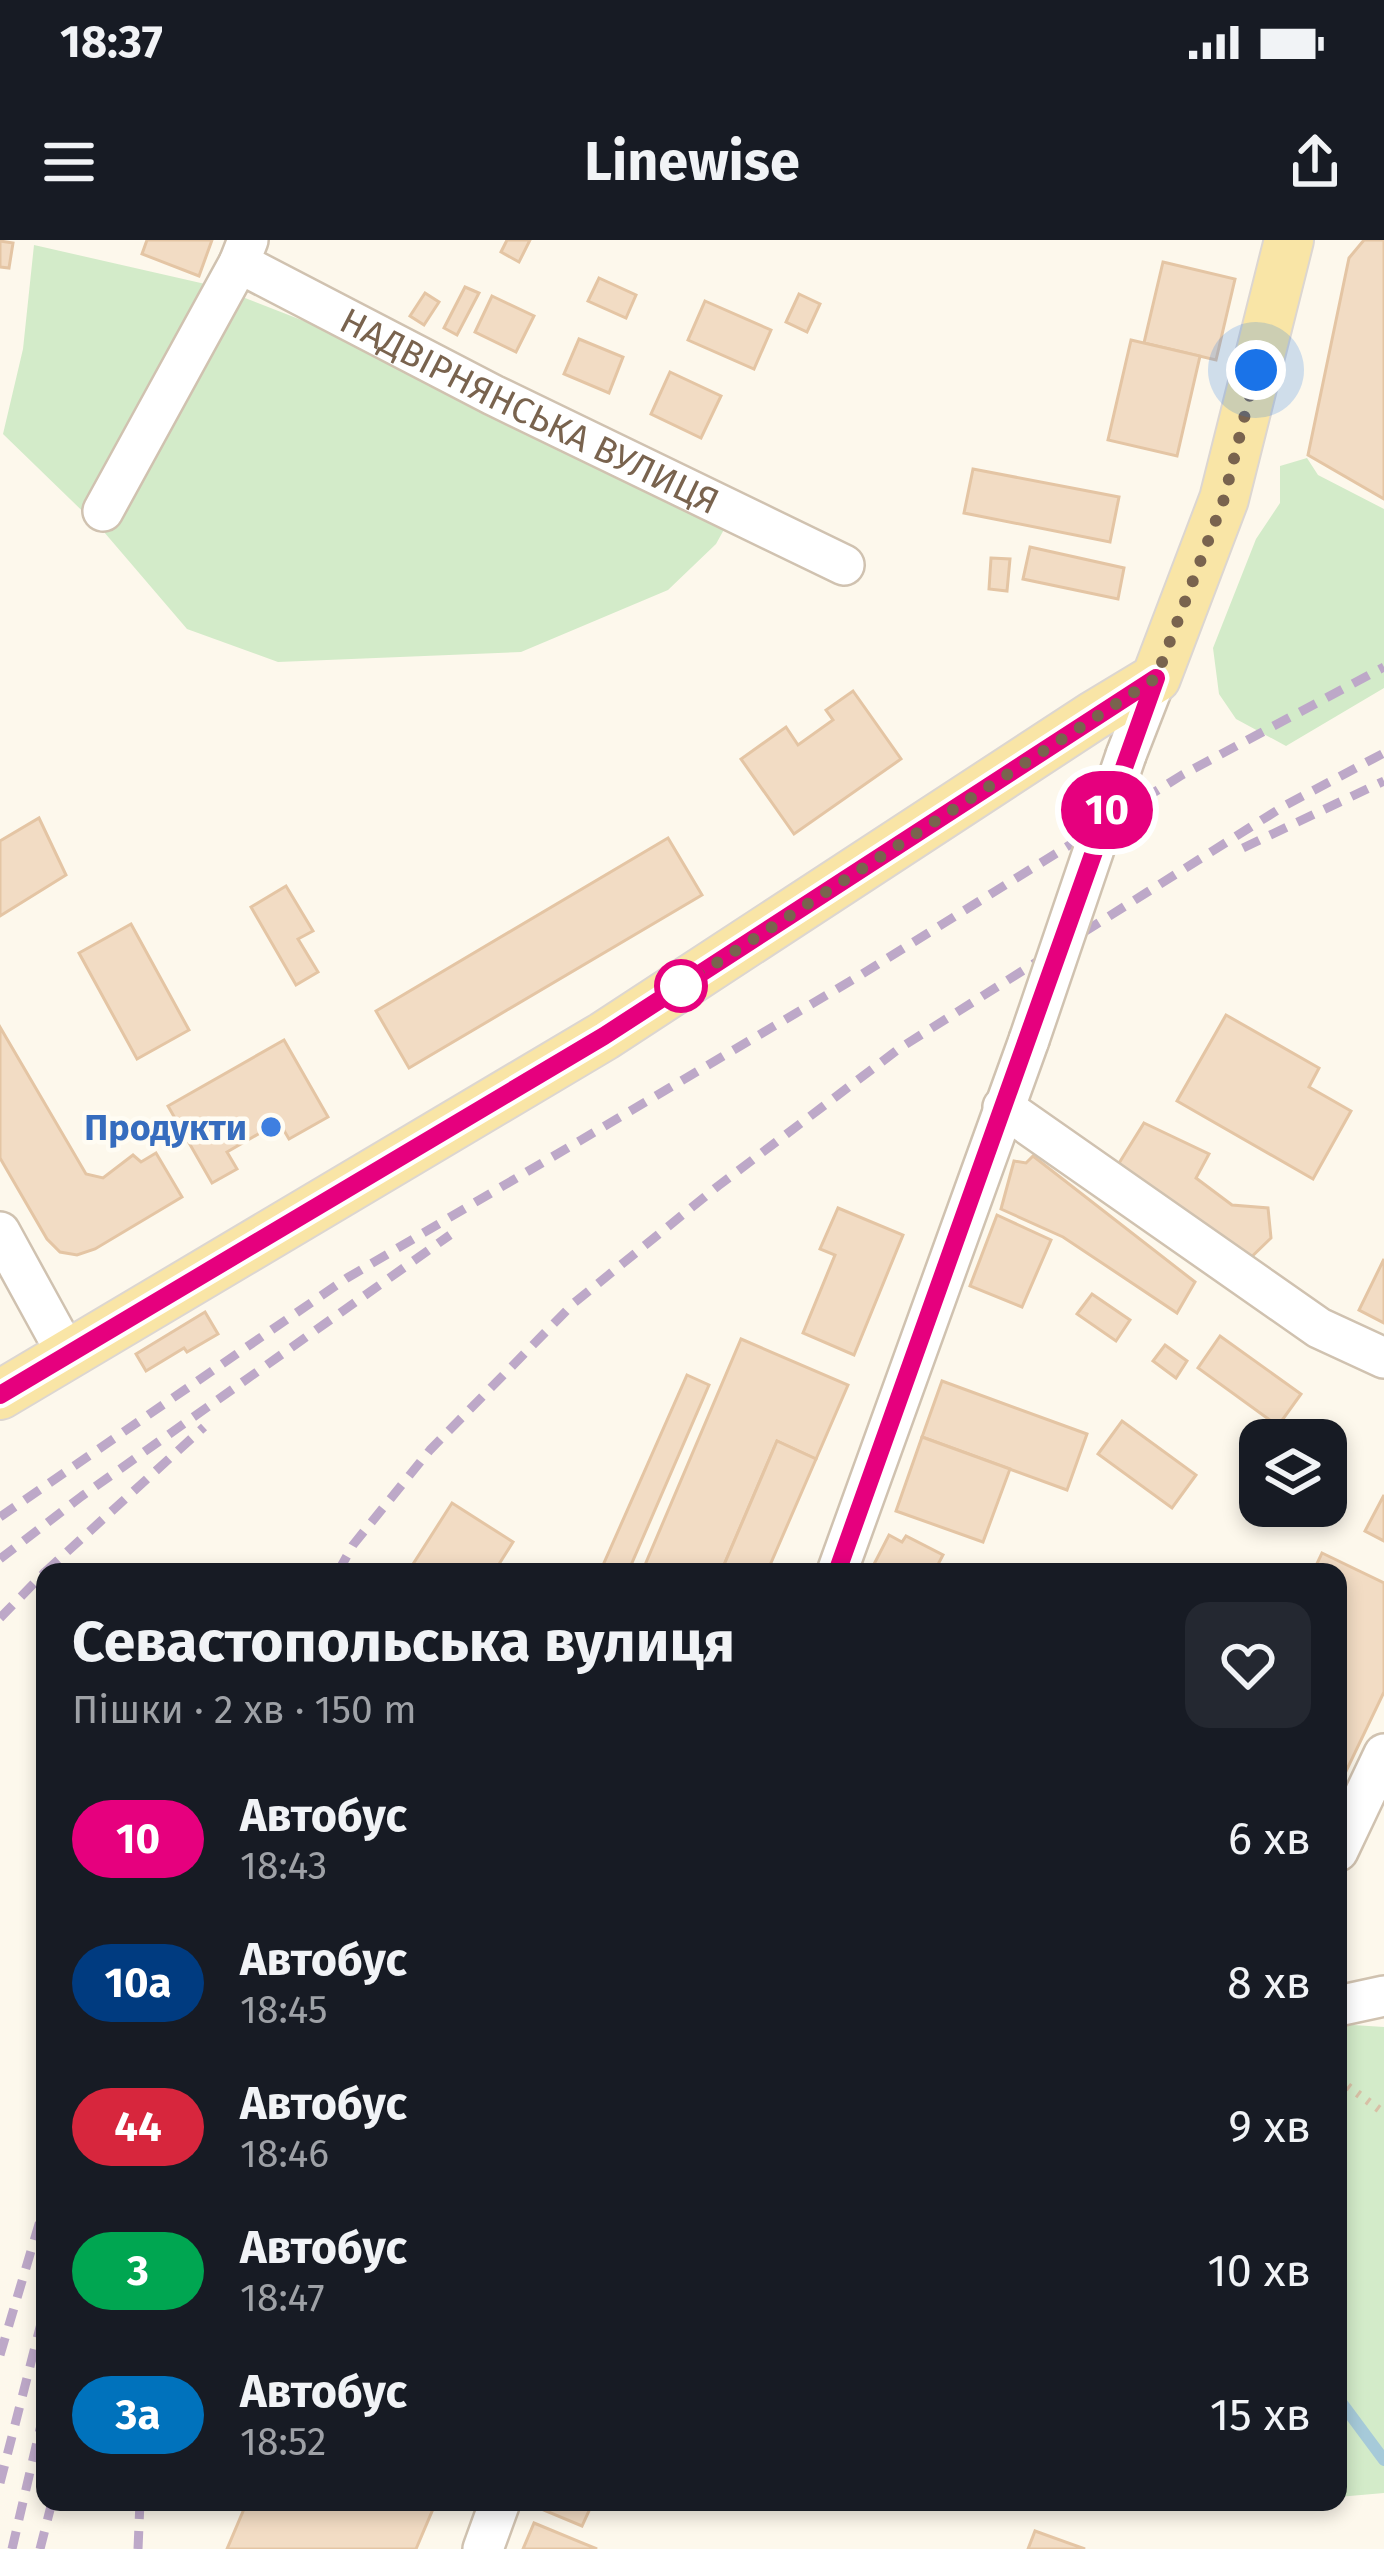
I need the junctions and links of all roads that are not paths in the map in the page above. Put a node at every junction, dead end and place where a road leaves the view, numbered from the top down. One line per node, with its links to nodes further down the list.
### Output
1 (1288, 240): 5 (main road)
2 (244, 252): 3 (street); 4 (street, НАДВІРНЯНСЬКА ВУЛИЦЯ)
3 (103, 511)
4 (844, 565)
5 (1156, 678): 6 (street, bridge); 8 (main road)
6 (1003, 1107): 9 (street); 11 (street)
7 (0, 1232): 8 (street)
8 (68, 1356): 10 (main road)
9 (1384, 1358)
10 (0, 1395)
11 (840, 1563)
12 (1384, 1754): 13 (street)
13 (1347, 1832)
14 (1384, 1996): 15 (street)
15 (1347, 2004)
16 (497, 2511): 17 (street)
17 (483, 2549)

